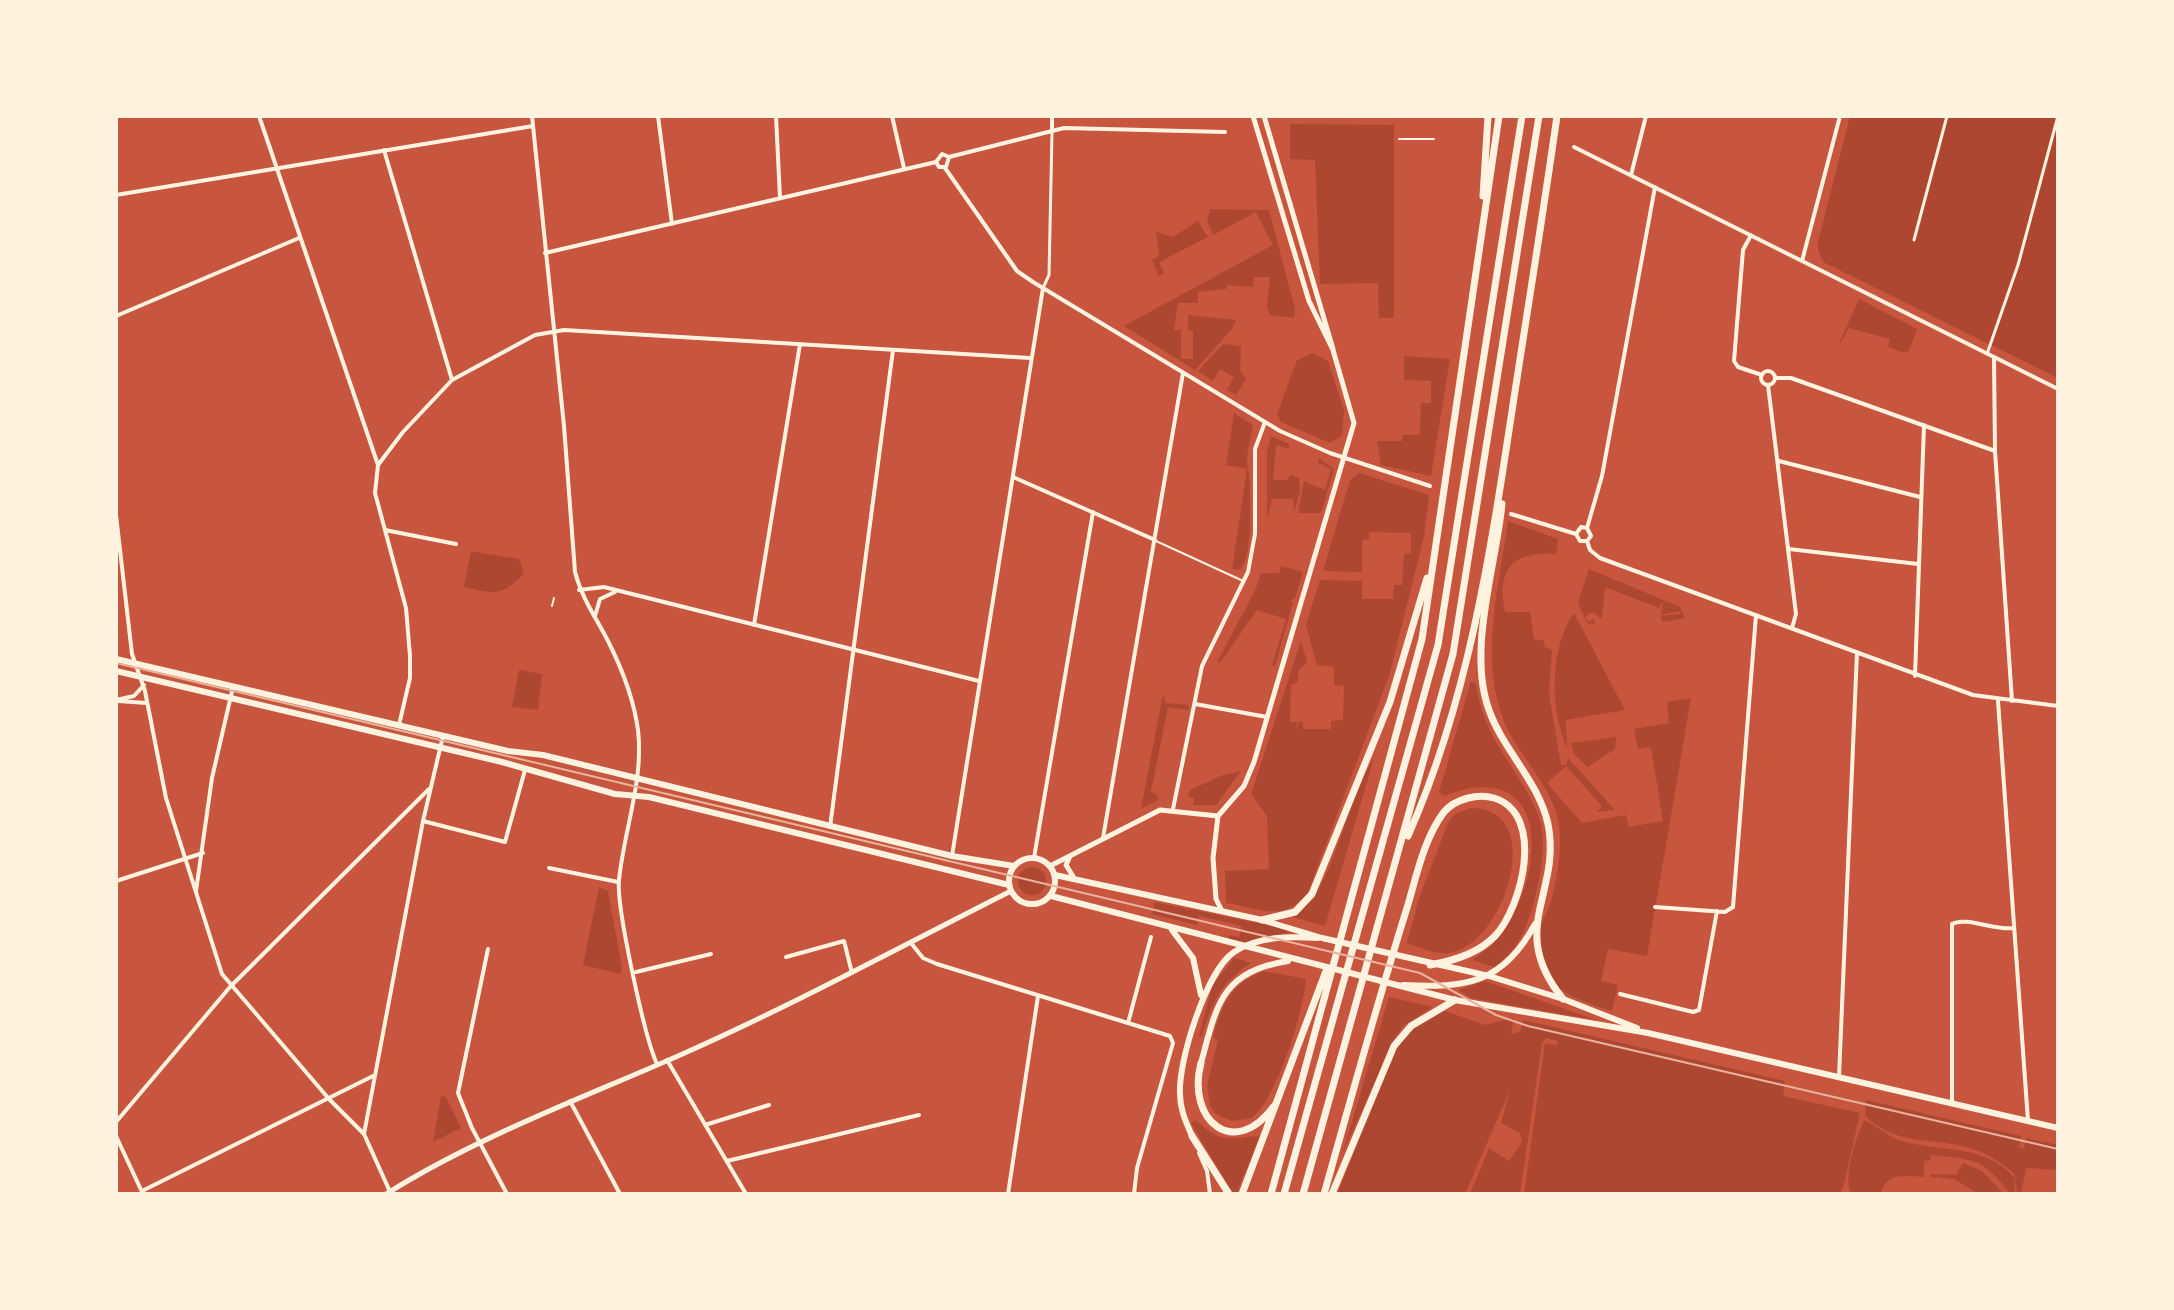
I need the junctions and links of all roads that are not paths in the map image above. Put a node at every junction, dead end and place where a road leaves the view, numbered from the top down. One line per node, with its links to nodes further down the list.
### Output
1 (259, 116): 27 (street)
2 (532, 116): 18 (street)
3 (658, 116): 34 (street)
4 (776, 116): 33 (street)
5 (892, 116): 28 (street)
6 (1052, 116): 19 (street)
7 (1253, 116): 46 (street)
8 (1264, 116): 46 (street)
9 (1488, 116): 35 (highway)
10 (1499, 116): 35 (highway)
11 (1522, 116): 194 (highway)
12 (1539, 116): 122 (highway)
13 (1557, 116): 58 (highway)
14 (1646, 116): 30 (street)
15 (1840, 116): 40 (street)
16 (1947, 116): 38 (street)
17 (2058, 116): 47 (street)
18 (533, 126): 24 (street); 39 (street)
19 (1052, 129): 20 (street); 25 (street); 41 (street)
20 (1225, 132)
21 (1399, 139): 22 (lane)
22 (1434, 139)
23 (1574, 147): 30 (street)
24 (384, 150): 27 (street); 53 (street)
25 (949, 157): 26 (street); 29 (street)
26 (936, 162): 28 (street); 29 (street)
27 (277, 167): 32 (street); 37 (street)
28 (904, 168): 33 (street)
29 (945, 168): 41 (street)
30 (1631, 175): 31 (street)
31 (1655, 187): 36 (street); 69 (street)
32 (116, 195)
33 (780, 198): 34 (street)
34 (672, 224): 39 (street)
35 (1483, 226): 76 (highway)
36 (1751, 235): 40 (street); 51 (street)
37 (299, 238): 42 (street); 62 (street)
38 (1914, 240)
39 (545, 253): 43 (street)
40 (1802, 261): 47 (street)
41 (1043, 288): 49 (street); 50 (street)
42 (116, 316)
43 (552, 331): 44 (street); 53 (street); 79 (street)
44 (800, 344): 45 (street); 85 (street)
45 (893, 350): 49 (street); 87 (street)
46 (1333, 350): 60 (street)
47 (1987, 354): 48 (street)
48 (1994, 357): 55 (street); 59 (street)
49 (1030, 358): 63 (street)
50 (1183, 373): 56 (street); 72 (street)
51 (1762, 375): 52 (street); 54 (street)
52 (1775, 378): 54 (street); 57 (street)
53 (452, 380): 62 (street)
54 (1768, 385): 61 (street)
55 (2058, 389)
56 (1265, 422): 60 (street); 78 (street)
57 (1924, 425): 59 (street); 65 (street)
58 (1506, 450): 122 (highway); 138 (highway)
59 (1995, 451): 102 (street)
60 (1345, 458): 64 (street); 105 (street)
61 (1779, 461): 65 (street); 75 (street)
62 (378, 465): 70 (street)
63 (1013, 477): 66 (street); 94 (street)
64 (1430, 486)
65 (1921, 497): 77 (street)
66 (1093, 512): 72 (street); 121 (street)
67 (1511, 514): 71 (street)
68 (116, 515): 90 (street)
69 (1587, 528): 71 (street); 73 (street)
70 (385, 530): 74 (street); 106 (street)
71 (1576, 534): 73 (street)
72 (1155, 540): 78 (lane); 117 (street)
73 (1587, 541): 83 (street)
74 (456, 544)
75 (1789, 549): 77 (street); 86 (street)
76 (1434, 561): 137 (highway); 157 (highway)
77 (1918, 564): 93 (street)
78 (1245, 582): 103 (street)
79 (579, 590): 80 (street); 84 (street)
80 (617, 591): 84 (street); 85 (street)
81 (554, 598): 82 (lane)
82 (552, 606)
83 (1756, 615): 86 (street); 136 (street)
84 (594, 618): 110 (street)
85 (754, 625): 87 (street)
86 (1792, 628): 88 (street)
87 (854, 651): 94 (street); 116 (street)
88 (1857, 652): 93 (street); 167 (street)
89 (116, 659): 90 (main road)
90 (134, 663): 92 (street); 96 (main road)
91 (116, 671): 92 (main road)
92 (140, 676): 95 (street); 98 (main road)
93 (1915, 676): 100 (street)
94 (979, 681): 119 (street)
95 (144, 685): 97 (street); 101 (street)
96 (233, 686): 98 (street); 106 (main road)
97 (134, 696): 99 (street); 101 (street)
98 (229, 698): 108 (main road); 118 (street)
99 (116, 700): 101 (street)
100 (1998, 700): 102 (street); 140 (street)
101 (147, 701): 123 (street)
102 (2012, 701): 104 (street)
103 (1195, 704): 105 (street); 113 (street)
104 (2058, 706)
105 (1267, 717): 114 (street)
106 (399, 725): 107 (main road)
107 (443, 736): 108 (street); 110 (main road)
108 (441, 747): 109 (main road); 111 (street)
109 (525, 770): 112 (main road); 115 (street)
110 (637, 777): 112 (street); 116 (main road)
111 (430, 787): 115 (street); 154 (street)
112 (633, 796): 130 (street); 131 (main road)
113 (1173, 809): 114 (street); 117 (street)
114 (1218, 816): 135 (street)
115 (423, 821): 166 (street)
116 (830, 827): 119 (main road)
117 (1103, 838): 120 (street)
118 (203, 853): 123 (street); 132 (street)
119 (952, 856): 124 (main road)
120 (1070, 856): 125 (street); 128 (street)
121 (1034, 858): 124 (main road); 125 (main road)
122 (1398, 859): 195 (highway)
123 (184, 861): 129 (street); 132 (street)
124 (1014, 866): 131 (main road)
125 (1050, 866): 127 (main road)
126 (549, 868): 130 (street)
127 (1055, 875): 128 (main road); 133 (main road)
128 (1074, 879): 135 (main road)
129 (116, 881)
130 (618, 882): 150 (street)
131 (1010, 888): 133 (main road); 143 (street)
132 (196, 893): 154 (street)
133 (1051, 896): 139 (main road)
134 (1655, 907): 136 (street)
135 (1222, 911): 137 (main road)
136 (1717, 911): 155 (street)
137 (1262, 920): 142 (main road)
138 (1535, 924): 152 (main road); 159 (highway)
139 (1169, 928): 144 (main road); 158 (main road)
140 (2014, 928): 171 (street); 174 (street)
141 (1151, 937): 161 (street)
142 (1322, 938): 144 (main road); 149 (main road)
143 (911, 943): 151 (street); 156 (street)
144 (1242, 948): 148 (main road); 158 (main road)
145 (488, 949): 181 (street)
146 (711, 954): 150 (street)
147 (786, 957): 151 (street)
148 (1292, 960): 153 (main road); 164 (main road)
149 (1430, 965): 152 (main road); 196 (highway)
150 (635, 972): 165 (street)
151 (852, 973): 163 (street)
152 (1489, 976): 153 (main road); 159 (main road)
153 (1387, 984): 160 (main road)
154 (230, 987): 169 (street); 175 (street)
155 (1620, 994)
156 (1038, 996): 161 (street); 189 (street)
157 (1319, 996): 168 (highway); 193 (highway)
158 (1201, 998): 180 (main road)
159 (1563, 999): 162 (main road)
160 (1455, 1000): 162 (main road); 197 (highway)
161 (1128, 1023): 190 (street)
162 (1648, 1033): 167 (main road)
163 (667, 1060): 165 (street); 176 (street)
164 (1201, 1063): 168 (highway)
165 (657, 1064): 170 (street)
166 (373, 1076): 169 (street); 178 (street)
167 (1839, 1077): 171 (main road)
168 (1280, 1098): 184 (highway)
169 (329, 1099): 178 (street); 183 (street)
170 (570, 1101): 181 (street); 187 (street)
171 (1952, 1104): 174 (main road)
172 (769, 1105): 176 (street)
173 (919, 1115): 182 (street)
174 (2028, 1121): 177 (main road)
175 (116, 1122)
176 (705, 1125): 182 (street)
177 (2058, 1128)
178 (364, 1134): 185 (street)
179 (116, 1136): 183 (street)
180 (1192, 1136): 191 (street); 192 (highway)
181 (480, 1145): 185 (street); 186 (street)
182 (727, 1161): 188 (street)
183 (142, 1192)
184 (1243, 1192)
185 (389, 1193)
186 (507, 1194)
187 (620, 1194)
188 (746, 1194)
189 (1008, 1194)
190 (1134, 1194)
191 (1210, 1194)
192 (1229, 1194)
193 (1271, 1194)
194 (1284, 1194)
195 (1303, 1194)
196 (1324, 1194)
197 (1332, 1194)

